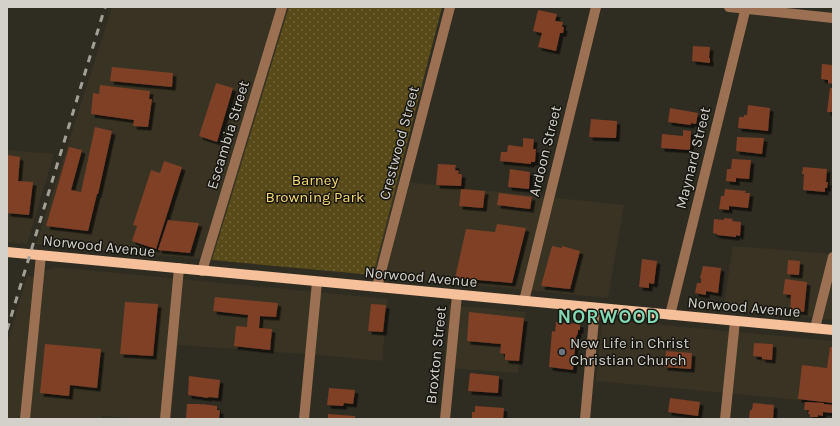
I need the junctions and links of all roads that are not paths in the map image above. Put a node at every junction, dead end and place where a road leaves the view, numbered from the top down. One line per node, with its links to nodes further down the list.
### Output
1 (282, 7): 11 (street, Escambia Street)
2 (450, 7): 13 (street, Crestwood Street)
3 (596, 7): 15 (street, Ardoon Street)
4 (729, 7): 5 (street)
5 (746, 8): 6 (street); 17 (street, Maynard Street)
6 (833, 18)
7 (7, 252): 8 (main road, Norwood Avenue)
8 (41, 255): 10 (main road, Norwood Avenue); 21 (street)
9 (833, 257): 19 (street)
10 (178, 268): 11 (main road, Norwood Avenue); 22 (street)
11 (202, 271): 12 (main road, Norwood Avenue)
12 (317, 282): 13 (main road, Norwood Avenue); 23 (street)
13 (376, 287): 14 (main road, Norwood Avenue)
14 (457, 295): 15 (main road, Norwood Avenue); 24 (street, Broxton Street)
15 (524, 301): 16 (main road, Norwood Avenue)
16 (595, 308): 17 (main road, Norwood Avenue); 25 (street)
17 (670, 315): 18 (main road, Norwood Avenue)
18 (735, 321): 19 (main road, Norwood Avenue); 26 (street)
19 (815, 328): 20 (main road, Norwood Avenue)
20 (833, 330)
21 (25, 419)
22 (165, 419)
23 (304, 419)
24 (445, 419)
25 (585, 419)
26 (725, 419)

